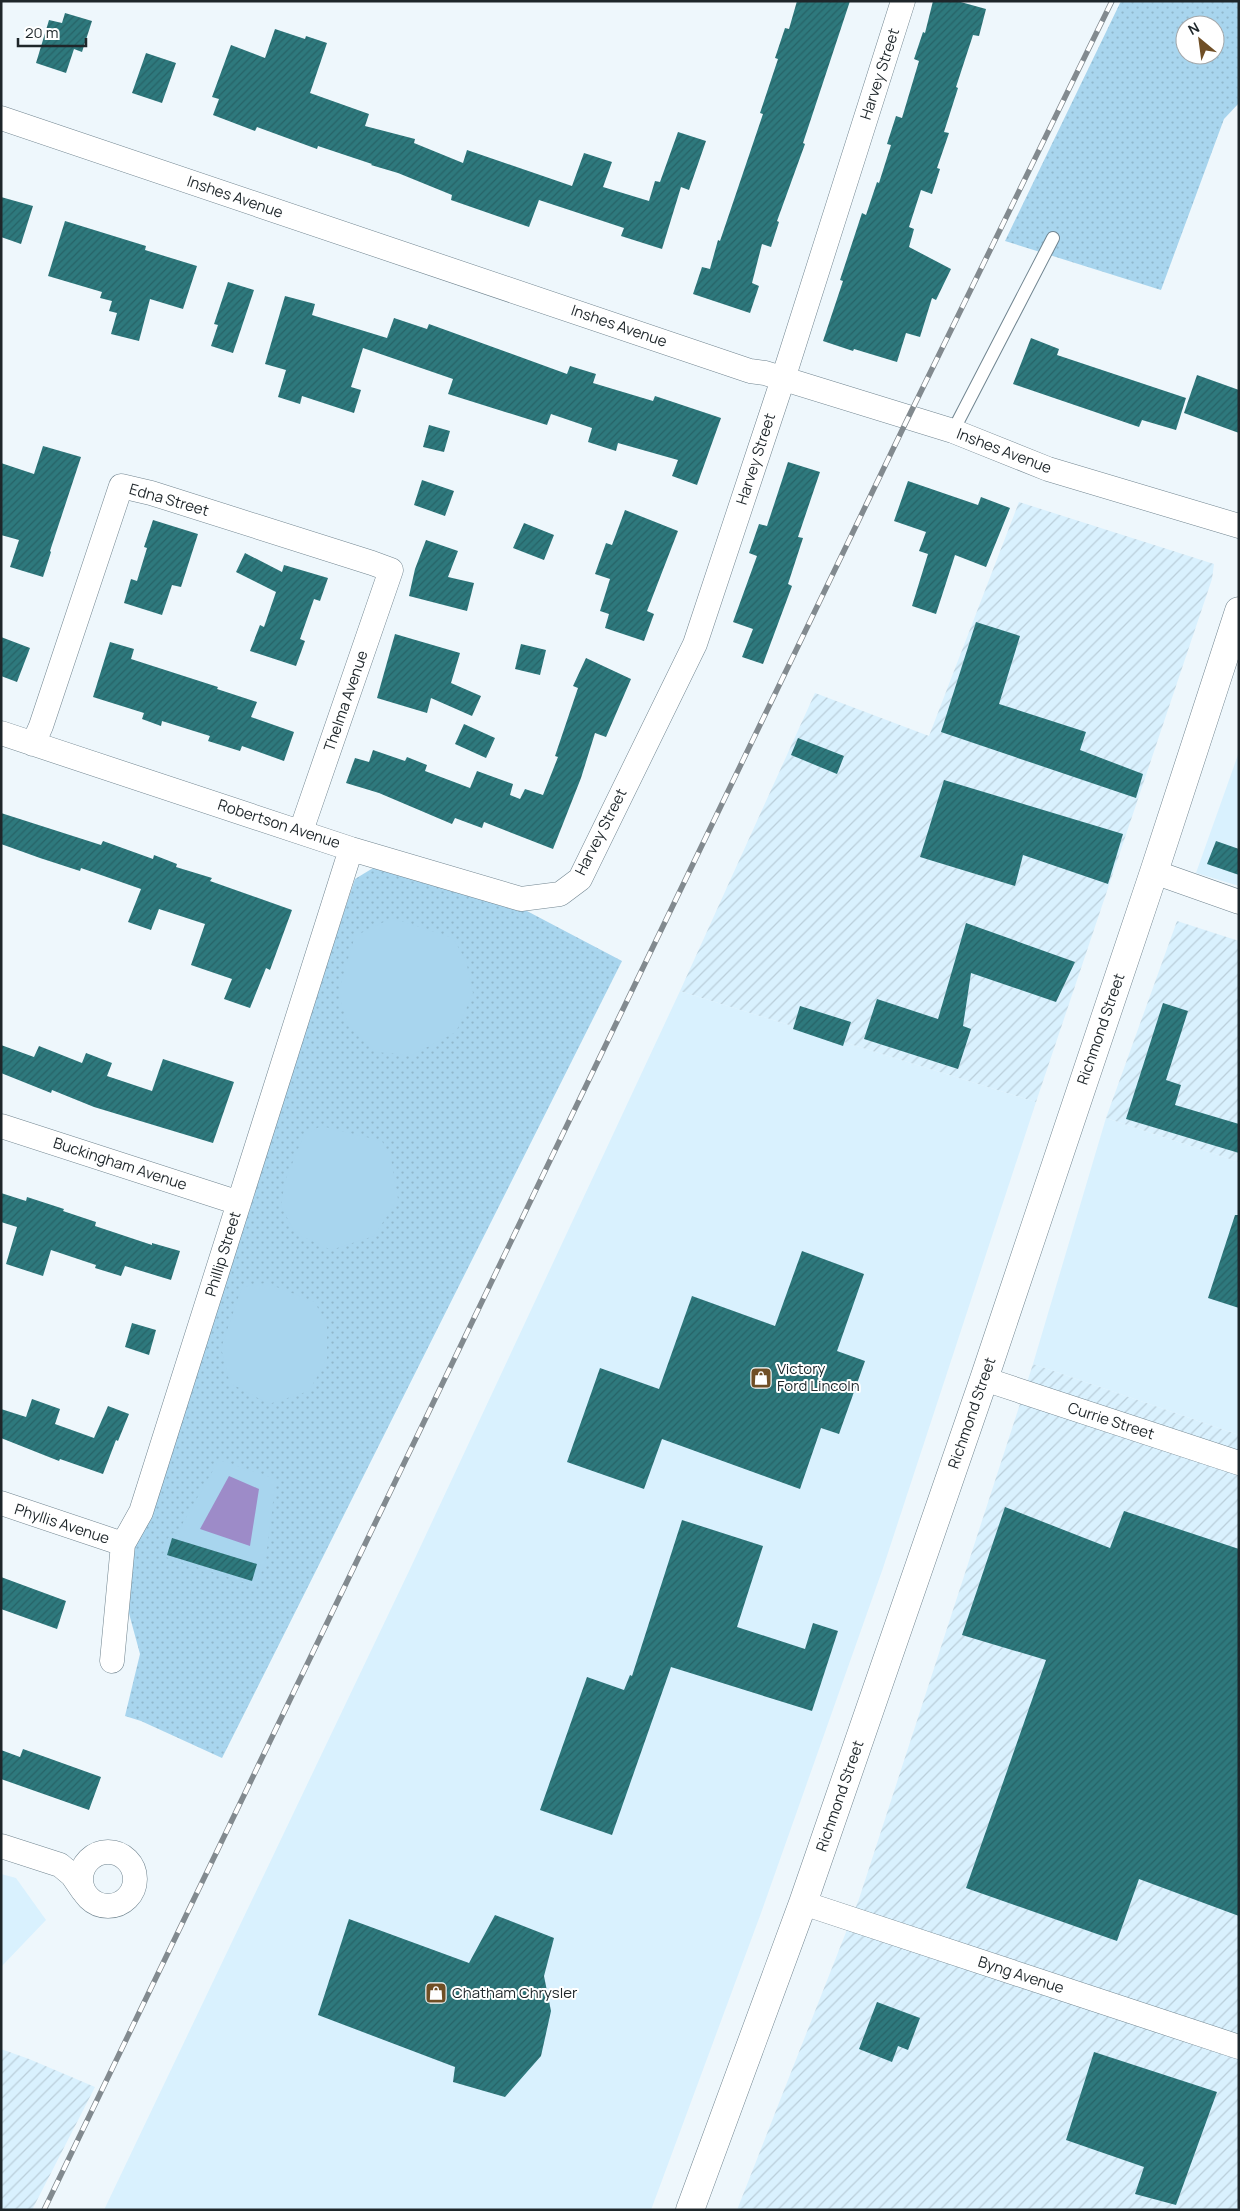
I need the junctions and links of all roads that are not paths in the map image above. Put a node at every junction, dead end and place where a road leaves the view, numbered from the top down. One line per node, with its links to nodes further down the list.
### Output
1 (903, 1): 4 (street, Harvey Street)
2 (1, 118): 4 (street, Inshes Avenue)
3 (1053, 238): 5 (lane)
4 (783, 379): 5 (street, Inshes Avenue); 14 (street, Harvey Street)
5 (953, 431): 6 (street, Inshes Avenue)
6 (1239, 526)
7 (391, 570): 10 (street, Edna Street); 11 (street, Thelma Avenue)
8 (1239, 611): 13 (main road, Richmond Street)
9 (1, 733): 10 (street, Robertson Avenue)
10 (32, 744): 11 (street, Robertson Avenue)
11 (301, 831): 12 (street, Robertson Avenue)
12 (351, 848): 14 (street, Robertson Avenue); 17 (street, Phillip Street)
13 (1154, 872): 15 (street); 18 (main road, Richmond Street)
14 (560, 894)
15 (1239, 902)
16 (1, 1126): 17 (street, Buckingham Avenue)
17 (239, 1203): 21 (street, Phillip Street)
18 (984, 1379): 19 (street, Currie Street); 27 (main road, Richmond Street)
19 (1239, 1463)
20 (1, 1504): 21 (street, Phyllis Avenue)
21 (123, 1544): 22 (street, Phillip Street)
22 (112, 1661)
23 (1, 1846): 25 (street)
24 (95, 1854): 25 (street); 26 (street); 26 (street)
25 (53, 1863): 26 (street)
26 (83, 1891)
27 (803, 1903): 28 (street, Byng Avenue); 29 (main road, Richmond Street)
28 (1239, 2047)
29 (690, 2210)

